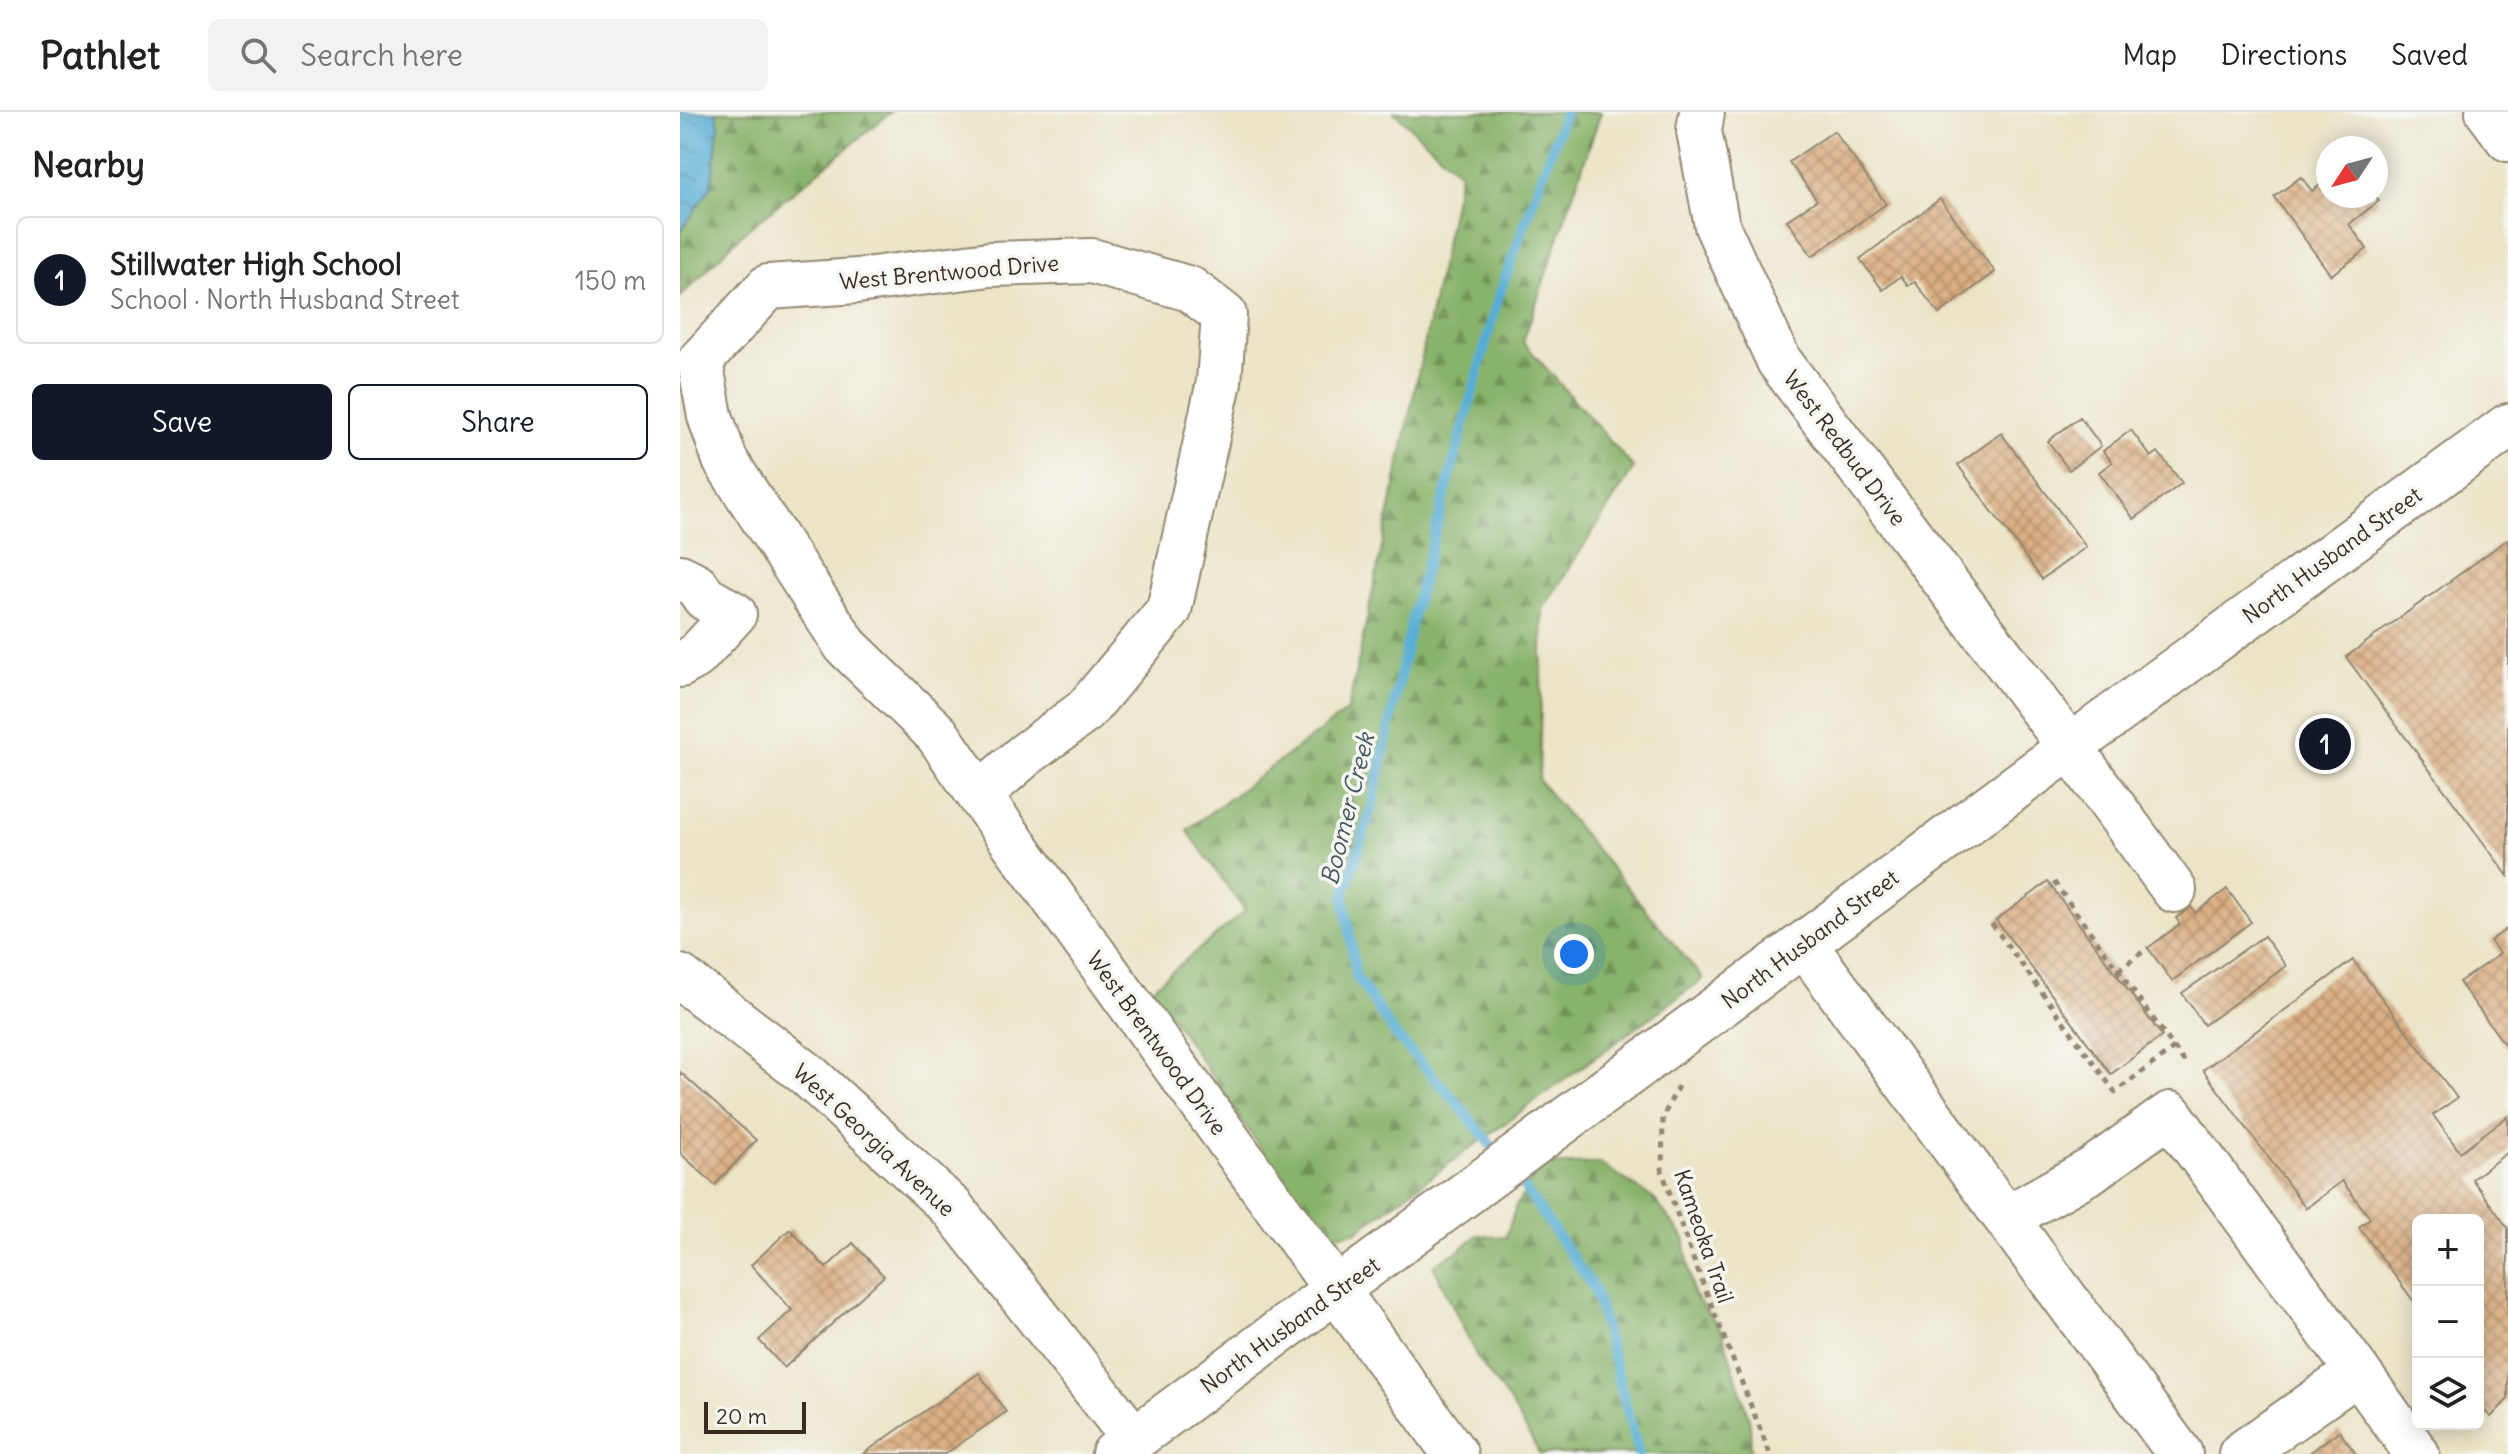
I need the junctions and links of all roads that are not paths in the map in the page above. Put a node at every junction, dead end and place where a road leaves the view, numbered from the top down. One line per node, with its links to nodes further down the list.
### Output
1 (1702, 112): 7 (street, West Redbud Drive)
2 (2488, 112): 3 (street)
3 (2508, 139)
4 (2508, 426): 7 (street, North Husband Street)
5 (680, 577): 6 (street)
6 (680, 665)
7 (2070, 747): 9 (street, West Redbud Drive); 10 (street, North Husband Street)
8 (979, 795): 8 (street, West Brentwood Drive); 13 (street, West Brentwood Drive)
9 (2174, 890)
10 (1804, 944): 12 (street); 13 (street, North Husband Street)
11 (680, 977): 15 (street, West Georgia Avenue)
12 (2007, 1218): 14 (street); 17 (street)
13 (1335, 1291): 15 (street, North Husband Street); 16 (street, West Brentwood Drive)
14 (2358, 1372): 18 (street); 19 (street)
15 (1124, 1447)
16 (1455, 1454)
17 (2180, 1454)
18 (2241, 1454)
19 (2417, 1454)

